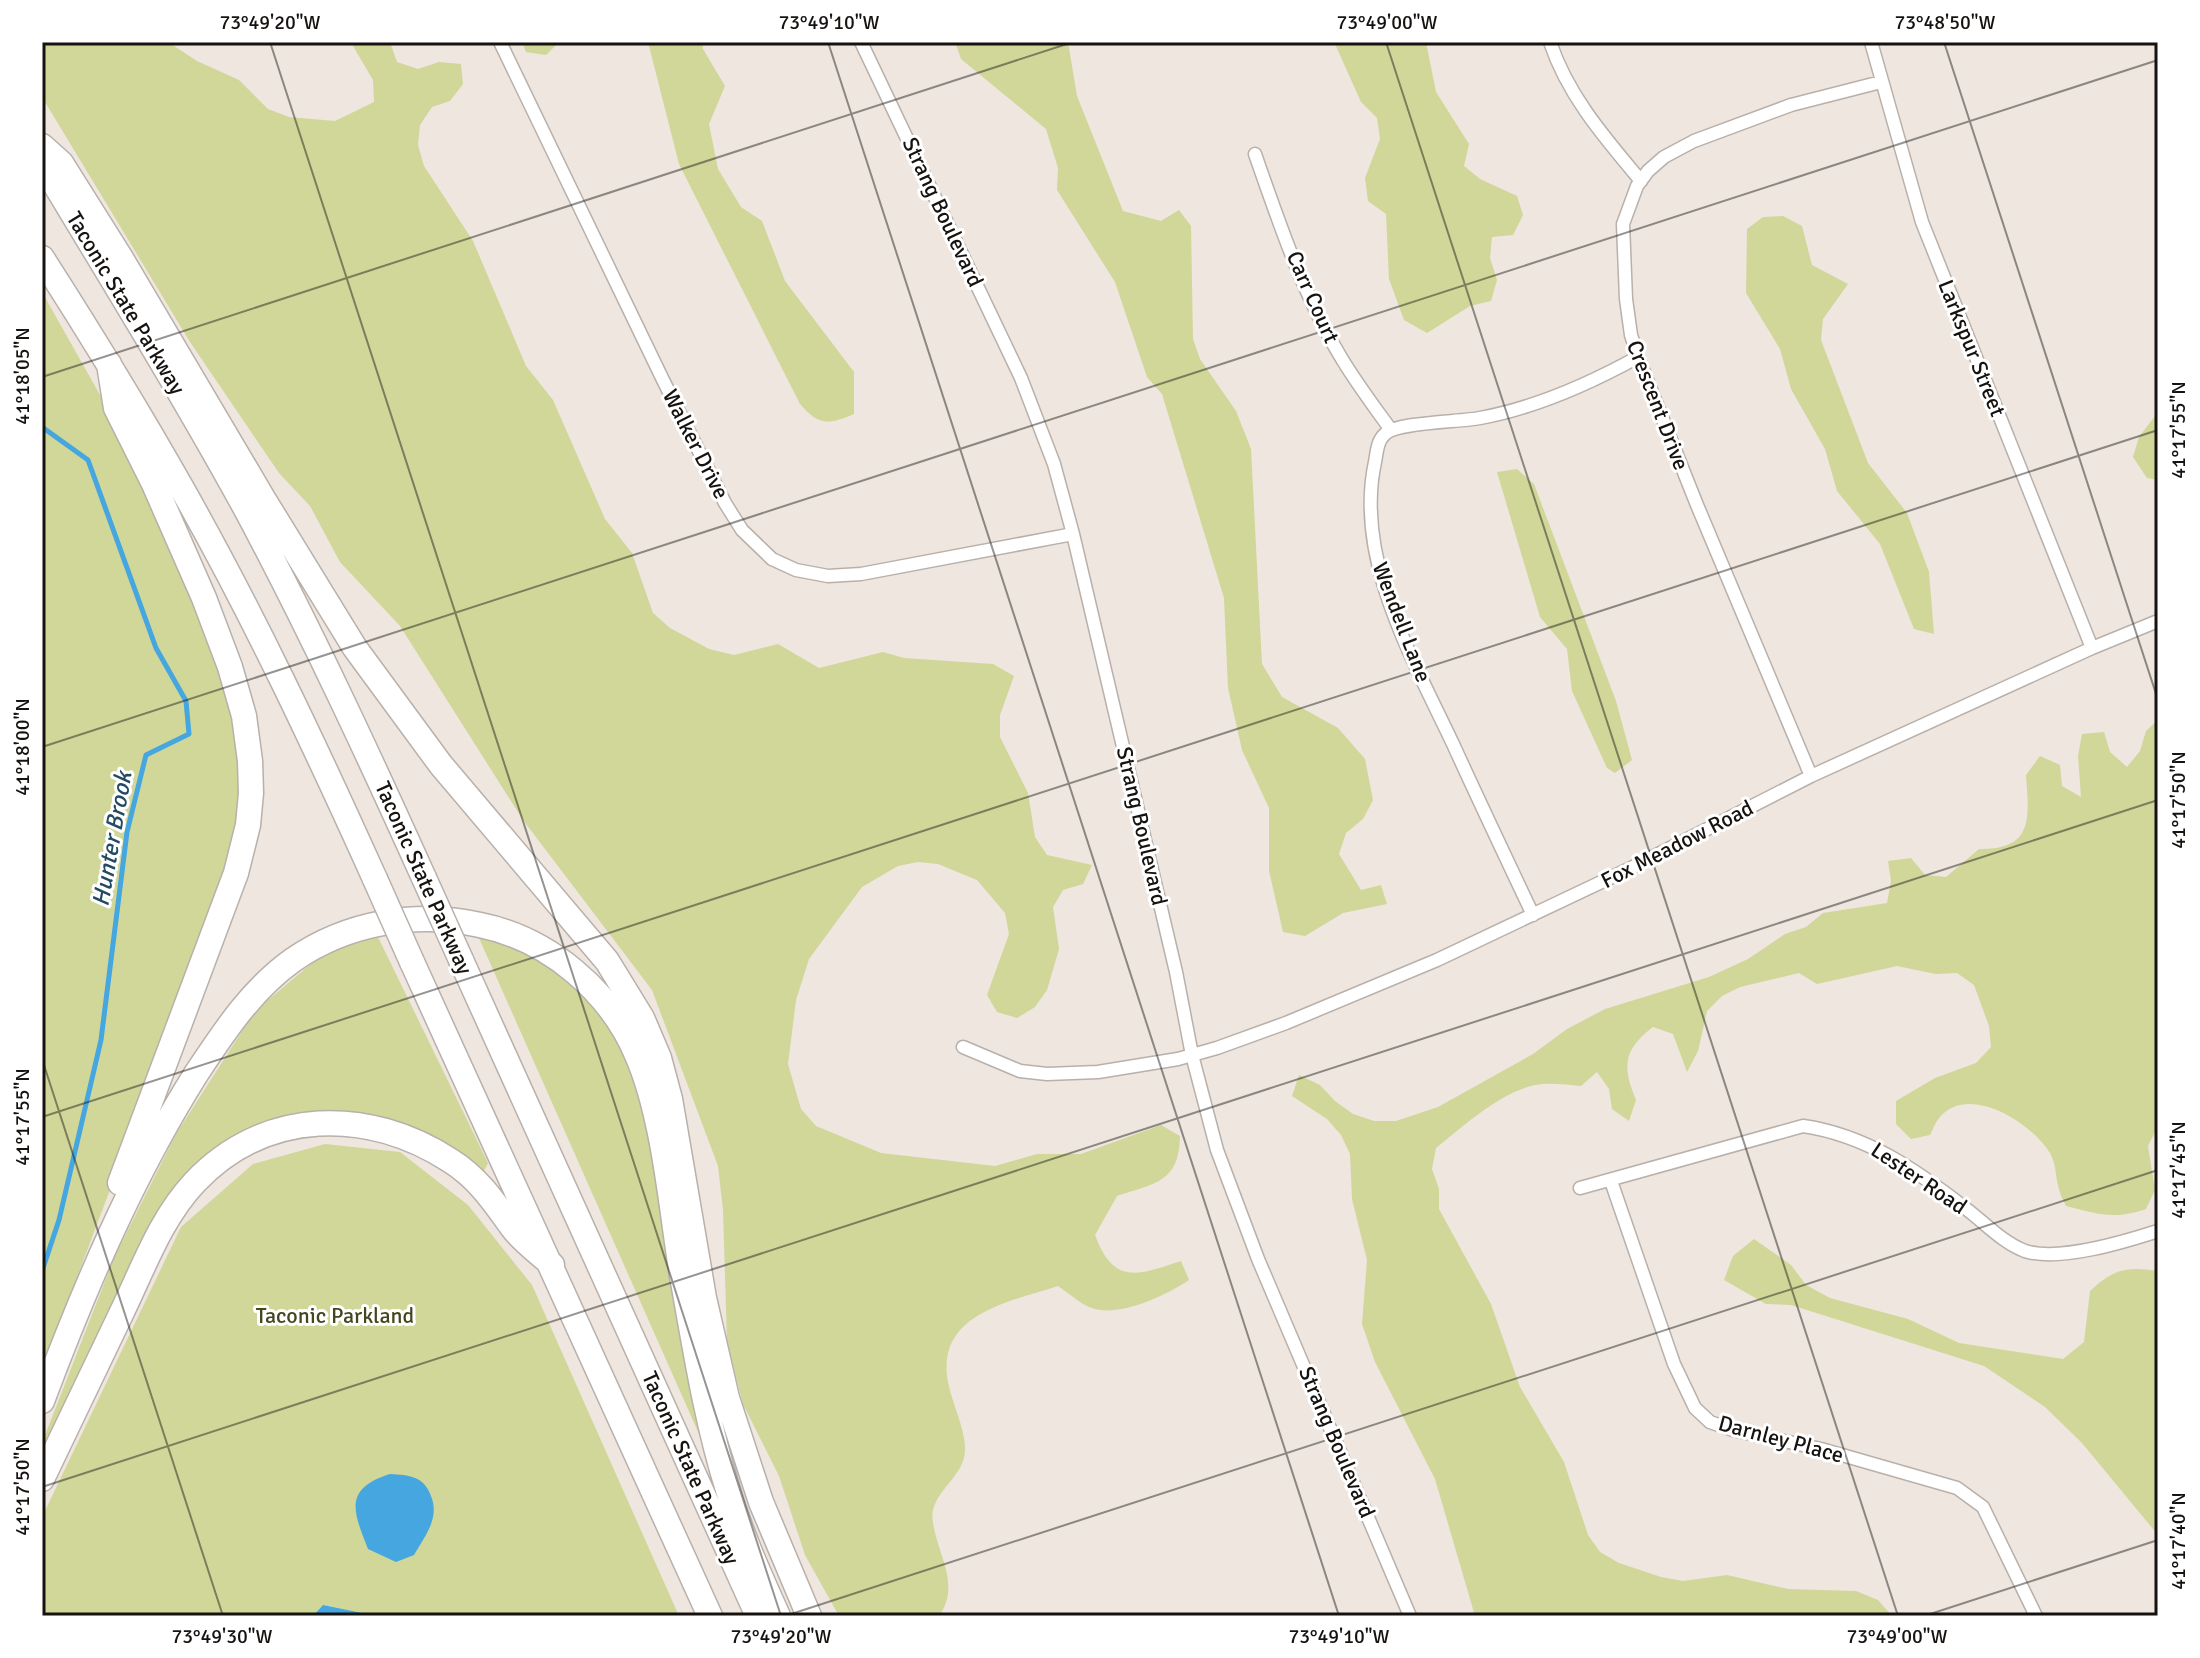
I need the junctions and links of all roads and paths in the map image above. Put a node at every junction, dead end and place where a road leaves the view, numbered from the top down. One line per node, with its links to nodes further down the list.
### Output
1 (500, 42): 14 (street, Walker Drive)
2 (861, 42): 14 (street, Strang Boulevard)
3 (1550, 42): 9 (street)
4 (1871, 42): 5 (street, Larkspur Street)
5 (1881, 82): 9 (street, Crescent Drive); 16 (street, Larkspur Street)
6 (42, 146): 31 (highway)
7 (1255, 154): 13 (street, Carr Court)
8 (42, 163): 29 (highway, Taconic State Parkway, bridge)
9 (1641, 181): 11 (street, Crescent Drive)
10 (42, 258): 12 (highway, Taconic State Parkway)
11 (1638, 357): 13 (street); 17 (street, Crescent Drive)
12 (109, 364): 24 (highway, Taconic State Parkway, bridge); 25 (highway)
13 (1391, 430): 18 (street, Wendell Lane)
14 (1073, 534): 20 (street, Strang Boulevard)
15 (2158, 621): 16 (street, Fox Meadow Road)
16 (2092, 648): 17 (street, Fox Meadow Road)
17 (1811, 776): 18 (street, Fox Meadow Road)
18 (1533, 915): 20 (street, Fox Meadow Road)
19 (963, 1047): 20 (street, Fox Meadow Road)
20 (1192, 1055): 32 (street, Strang Boulevard)
21 (1611, 1181): 22 (street, Lester Road); 23 (street, Lester Road); 33 (street, Darnley Place)
22 (1580, 1188)
23 (2158, 1231)
24 (552, 1265): 27 (highway); 28 (highway, Taconic State Parkway)
25 (55, 1366): 26 (highway); 30 (highway)
26 (42, 1401)
27 (42, 1479)
28 (710, 1616)
29 (758, 1616)
30 (778, 1616)
31 (809, 1616)
32 (1410, 1616)
33 (2036, 1616)

